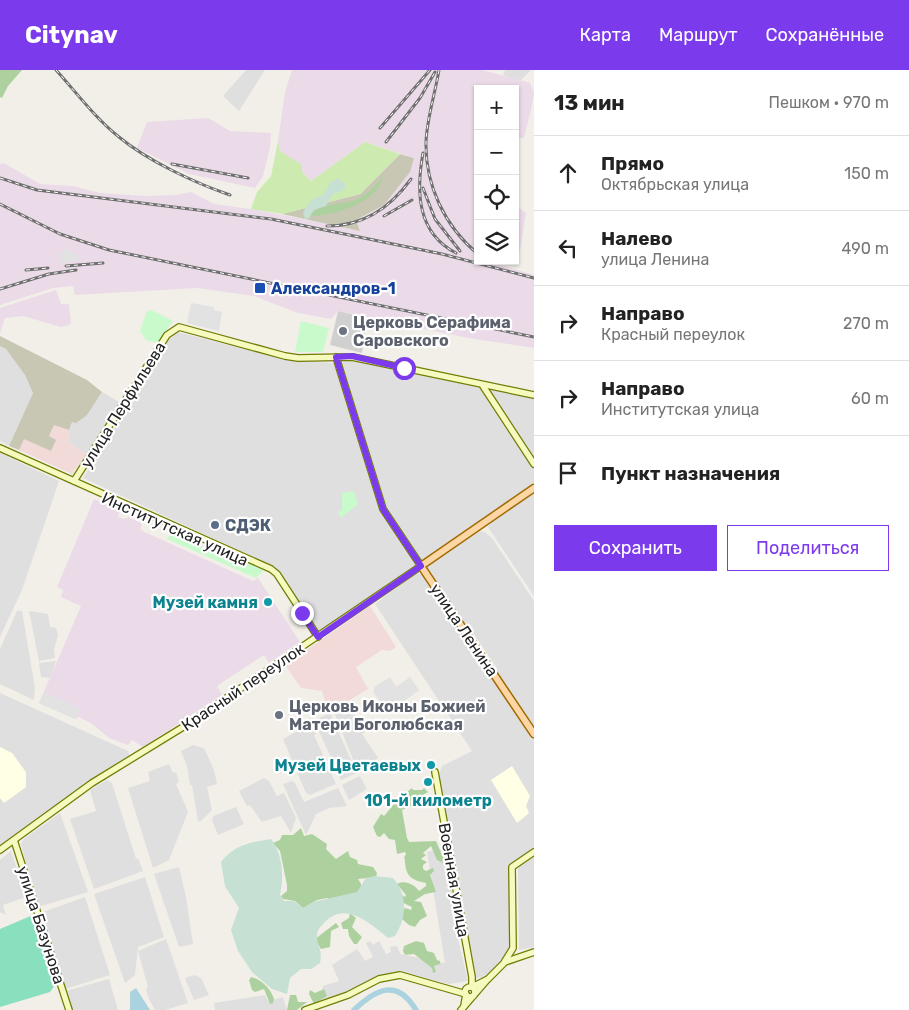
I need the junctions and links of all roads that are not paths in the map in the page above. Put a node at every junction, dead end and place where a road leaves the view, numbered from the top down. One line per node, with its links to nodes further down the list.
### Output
1 (336, 357): 2 (main road); 6 (main road, улица Перфильева); 8 (main road, улица Ленина)
2 (484, 386): 3 (main road); 5 (main road)
3 (534, 395)
4 (0, 448): 6 (main road, Институтская улица)
5 (534, 464)
6 (74, 481): 9 (main road, Институтская улица)
7 (534, 488): 8 (main road, Красный переулок)
8 (421, 566): 9 (main road, Красный переулок); 10 (main road, улица Ленина)
9 (318, 637): 12 (main road, Красный переулок)
10 (534, 734)
11 (435, 772): 18 (main road, Военная улица)
12 (14, 840): 13 (main road, Красный переулок); 21 (main road, улица Базунова)
13 (0, 850)
14 (534, 852): 16 (main road)
15 (534, 952): 16 (main road)
16 (505, 962): 17 (main road)
17 (488, 979): 18 (main road); 19 (main road)
18 (468, 990): 19 (main road); 20 (main road); 22 (main road)
19 (474, 995): 20 (main road)
20 (463, 1008)
21 (69, 1010)
22 (306, 1010)

